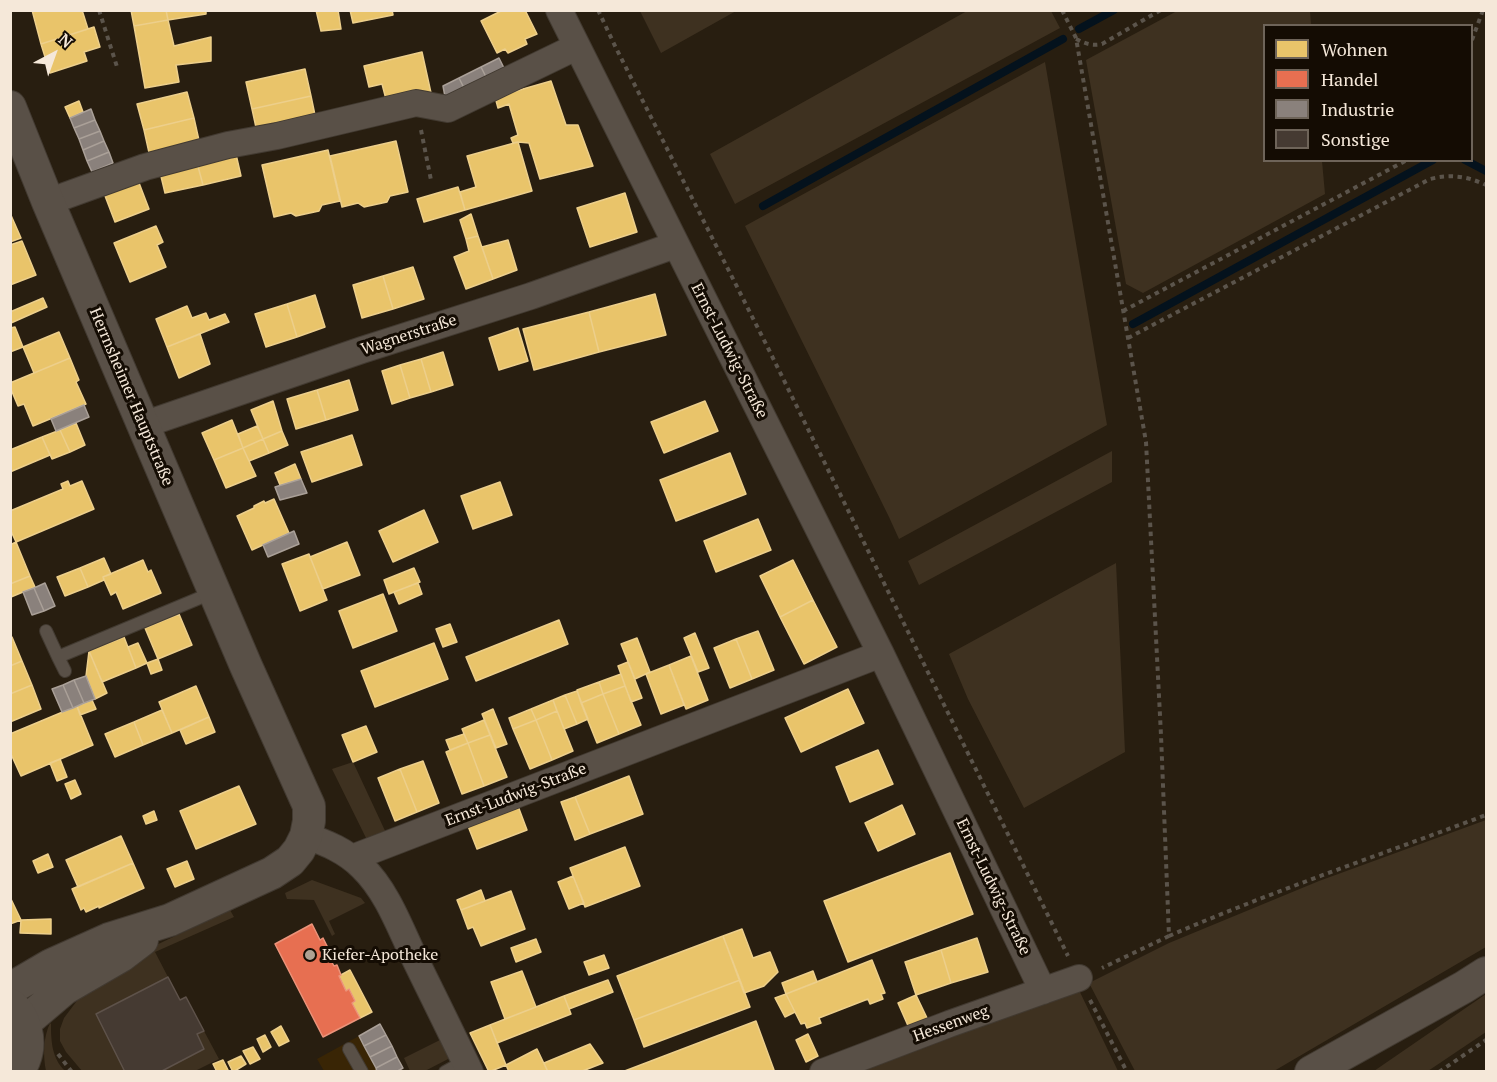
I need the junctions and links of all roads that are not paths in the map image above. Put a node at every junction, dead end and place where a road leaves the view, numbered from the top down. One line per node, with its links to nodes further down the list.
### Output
1 (559, 10): 2 (street, Ernst-Ludwig-Straße)
2 (576, 47): 4 (street); 5 (street, Ernst-Ludwig-Straße)
3 (10, 107): 4 (street, Herrnsheimer Hauptstraße)
4 (48, 202): 6 (street, Herrnsheimer Hauptstraße)
5 (675, 245): 6 (street, Wagnerstraße); 9 (street, Ernst-Ludwig-Straße)
6 (143, 424): 7 (street, Herrnsheimer Hauptstraße)
7 (215, 592): 10 (lane); 12 (street, Herrnsheimer Hauptstraße)
8 (46, 631): 10 (lane)
9 (881, 654): 13 (street, Ernst-Ludwig-Straße); 18 (street, Ernst-Ludwig-Straße)
10 (58, 657): 11 (lane)
11 (65, 672)
12 (306, 836): 13 (street); 14 (street, Herrnsheimer Hauptstraße)
13 (352, 858): 22 (street)
14 (170, 920): 17 (street, Herrnsheimer Hauptstraße); 19 (street, Herrnsheimer Hauptstraße)
15 (1080, 978): 18 (street, Hessenweg)
16 (1475, 980): 25 (street); 26 (street)
17 (10, 989)
18 (1043, 991): 24 (street, Hessenweg)
19 (17, 1014): 21 (main road)
20 (349, 1049): 23 (lane)
21 (23, 1067)
22 (460, 1068)
23 (362, 1071)
24 (823, 1071)
25 (1311, 1071)
26 (1350, 1071)

